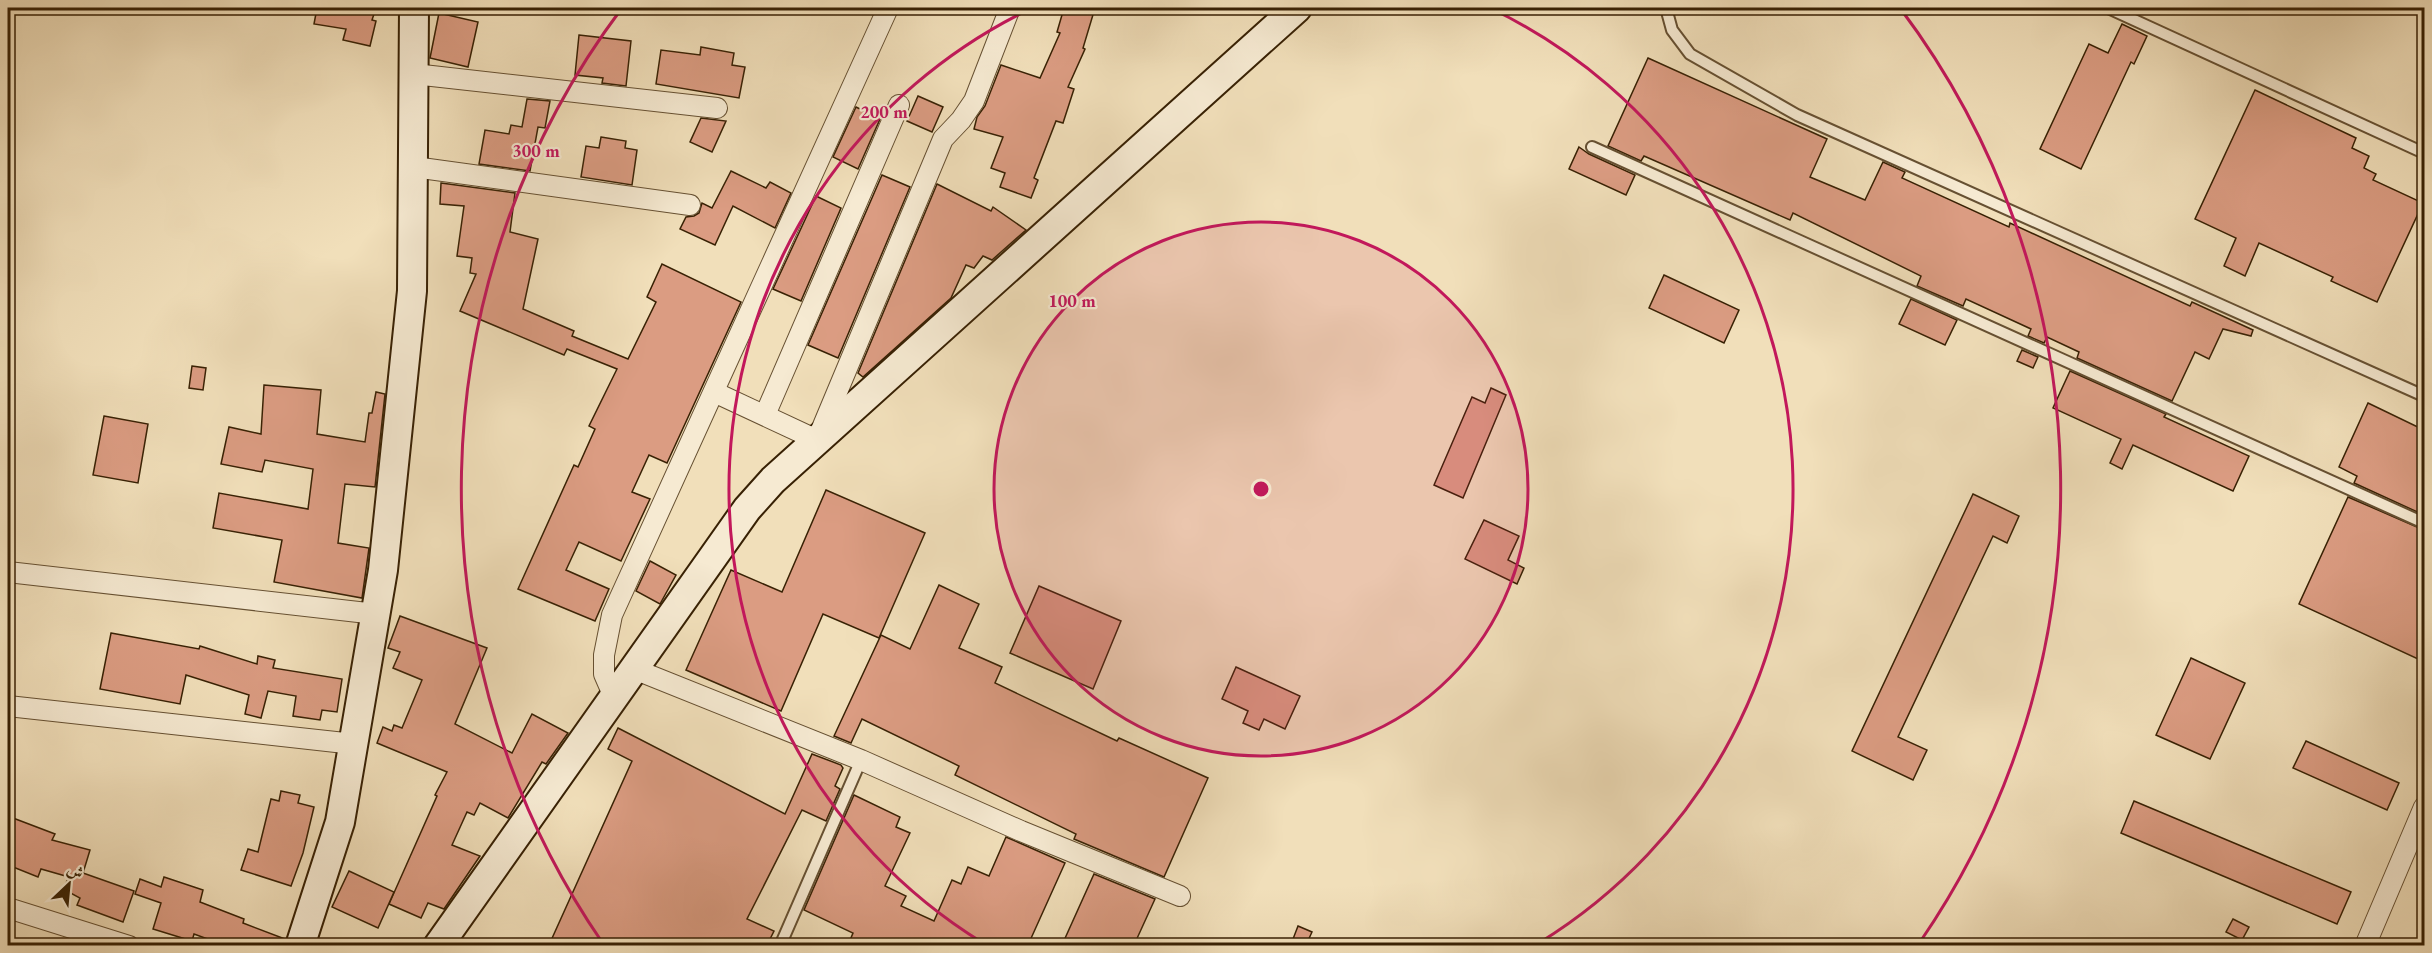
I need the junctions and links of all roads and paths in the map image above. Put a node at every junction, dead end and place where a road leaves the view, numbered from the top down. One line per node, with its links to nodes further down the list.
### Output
1 (414, 8): 7 (street)
2 (888, 8): 14 (street)
3 (1010, 8): 17 (street)
4 (1297, 8): 17 (street)
5 (1666, 8): 15 (lane)
6 (2108, 8): 11 (lane)
7 (414, 74): 9 (street); 12 (street)
8 (899, 105): 16 (street)
9 (717, 108)
10 (1592, 147): 18 (lane)
11 (2424, 153)
12 (414, 167): 13 (street); 20 (street)
13 (690, 205)
14 (714, 392): 16 (street); 22 (street)
15 (2424, 396)
16 (765, 416): 17 (street)
17 (817, 440): 21 (street)
18 (2424, 523)
19 (8, 572): 20 (street)
20 (376, 614): 24 (street)
21 (634, 669): 22 (street); 25 (street)
22 (614, 697): 31 (street)
23 (8, 706): 24 (street)
24 (354, 744): 30 (street)
25 (861, 760): 27 (street); 32 (lane)
26 (2424, 807): 33 (street)
27 (1180, 896)
28 (8, 908): 29 (street)
29 (129, 945)
30 (300, 945)
31 (438, 945)
32 (780, 945)
33 (2365, 945)

